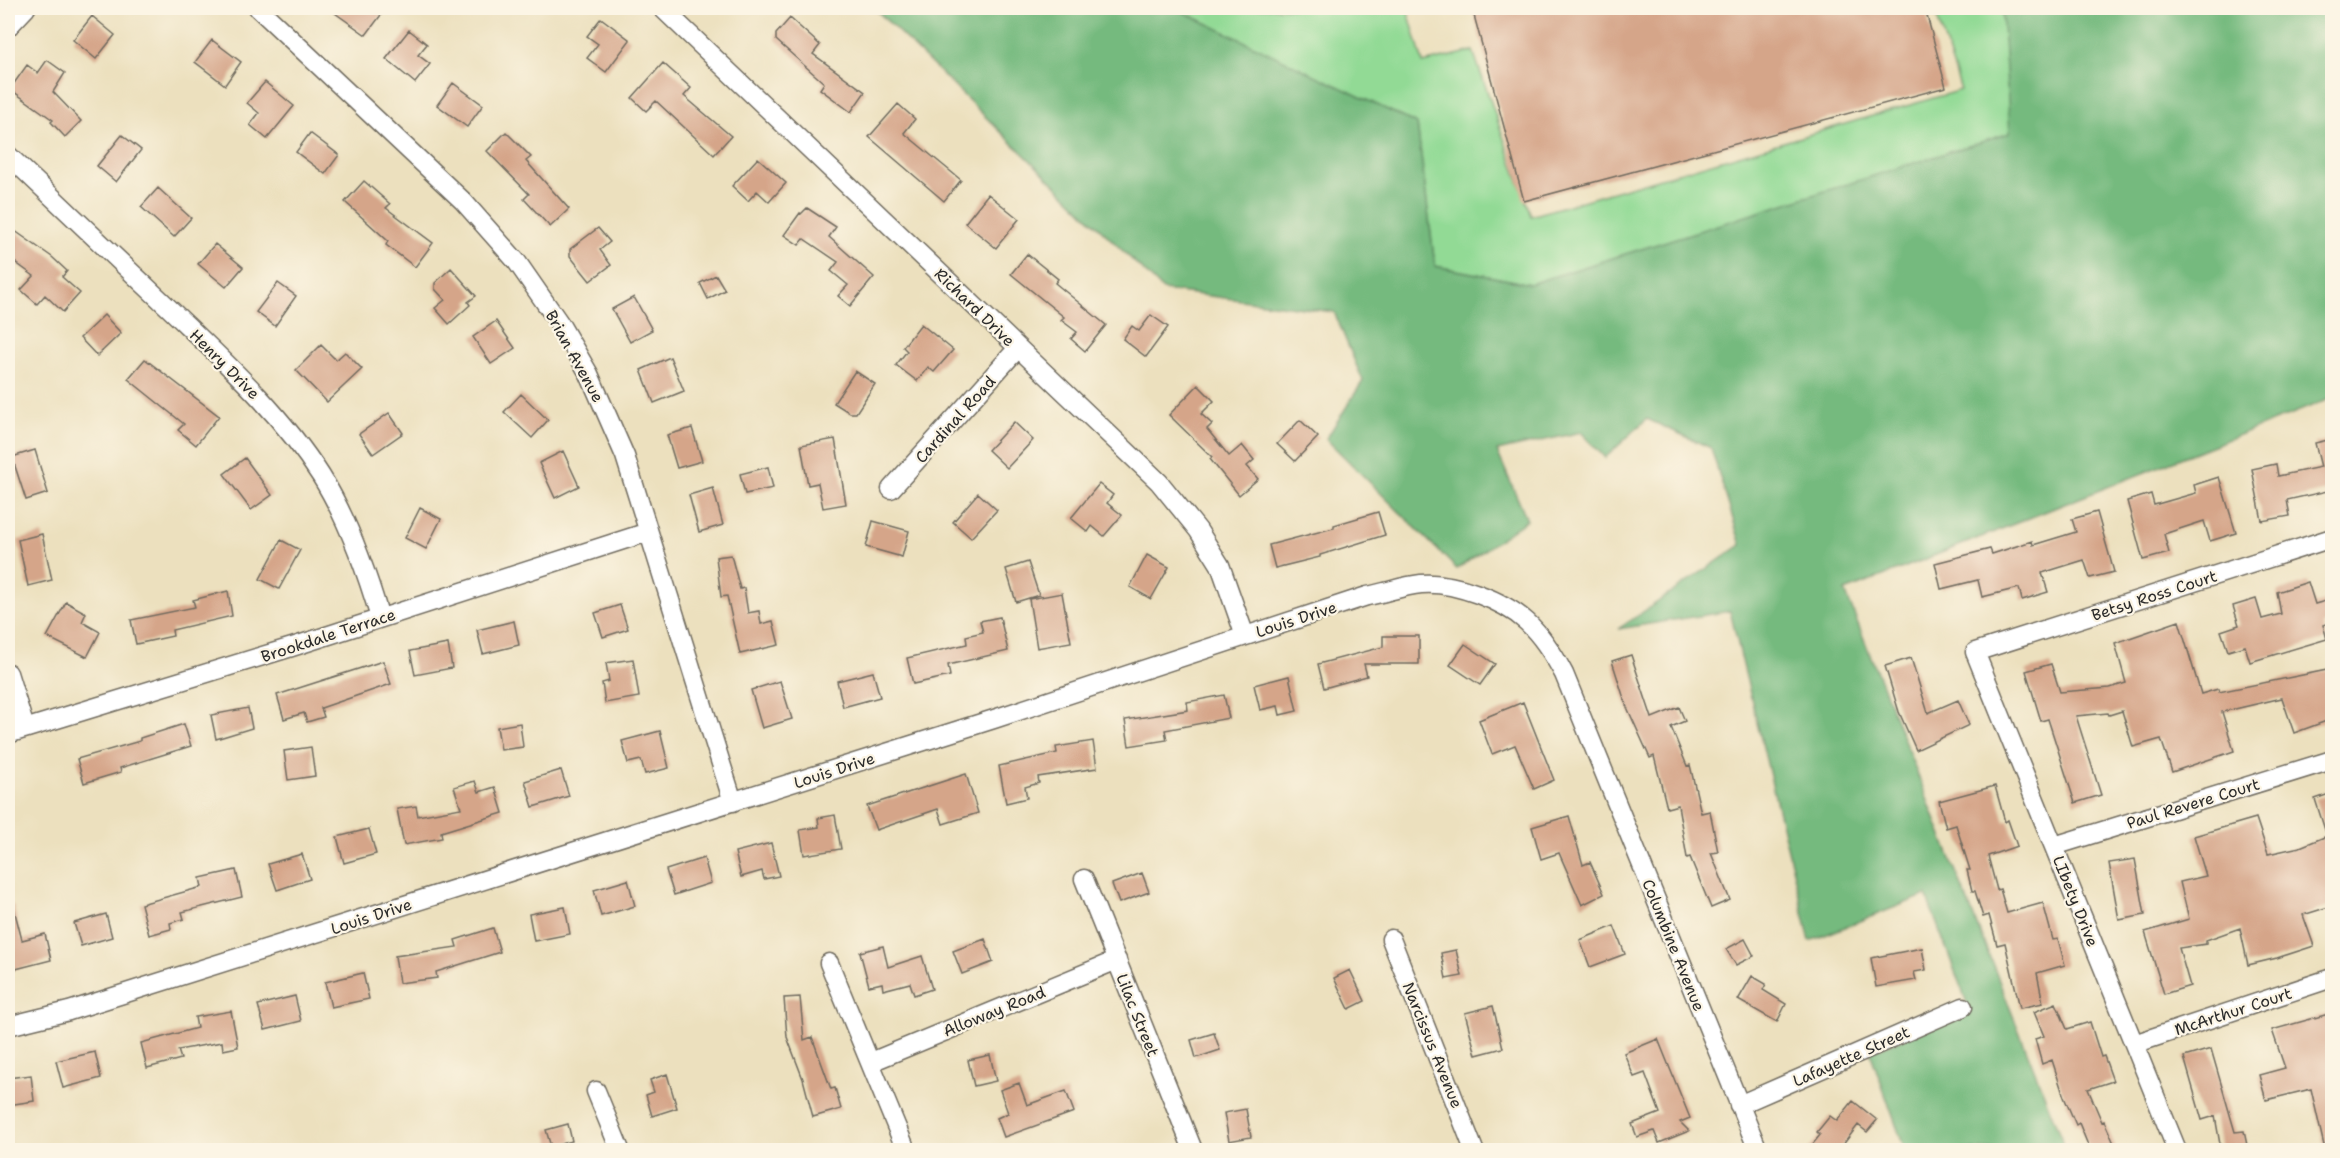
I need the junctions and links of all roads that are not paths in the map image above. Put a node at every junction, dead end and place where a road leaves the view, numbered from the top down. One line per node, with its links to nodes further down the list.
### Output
1 (26, 8): 4 (street)
2 (258, 8): 8 (street, Brian Avenue)
3 (662, 8): 6 (street, Richard Drive)
4 (8, 27)
5 (8, 155): 10 (street, Henry Drive)
6 (1018, 348): 7 (street, Cardinal Road); 11 (street, Richard Drive)
7 (891, 489)
8 (648, 532): 10 (street, Brookdale Terrace); 18 (street, Brian Avenue)
9 (2332, 538): 12 (street, Betsy Ross Court)
10 (380, 618): 14 (street, Brookdale Terrace)
11 (1245, 636): 16 (street, Louis Drive); 18 (street, Louis Drive)
12 (1975, 652): 19 (street, LIbety Drive)
13 (8, 673): 14 (street)
14 (25, 728): 15 (street, Brookdale Terrace)
15 (8, 734)
16 (1591, 740): 30 (street, Columbine Avenue)
17 (2332, 760): 19 (street, Paul Revere Court)
18 (733, 802): 26 (street, Louis Drive)
19 (2054, 846): 27 (street, LIbety Drive)
20 (1084, 879): 22 (street, Lilac Street)
21 (1391, 939): 34 (street, Narcissus Avenue)
22 (1117, 960): 28 (street, Alloway Road); 33 (street, Lilac Street)
23 (829, 963): 28 (street)
24 (2332, 978): 27 (street, McArthur Court)
25 (1963, 1007): 30 (street, Lafayette Street)
26 (8, 1026)
27 (2134, 1044): 36 (street, LIbety Drive)
28 (871, 1062): 32 (street)
29 (596, 1091): 31 (street)
30 (1739, 1105): 35 (street, Columbine Avenue)
31 (620, 1150)
32 (906, 1150)
33 (1193, 1150)
34 (1474, 1150)
35 (1758, 1150)
36 (2177, 1150)

